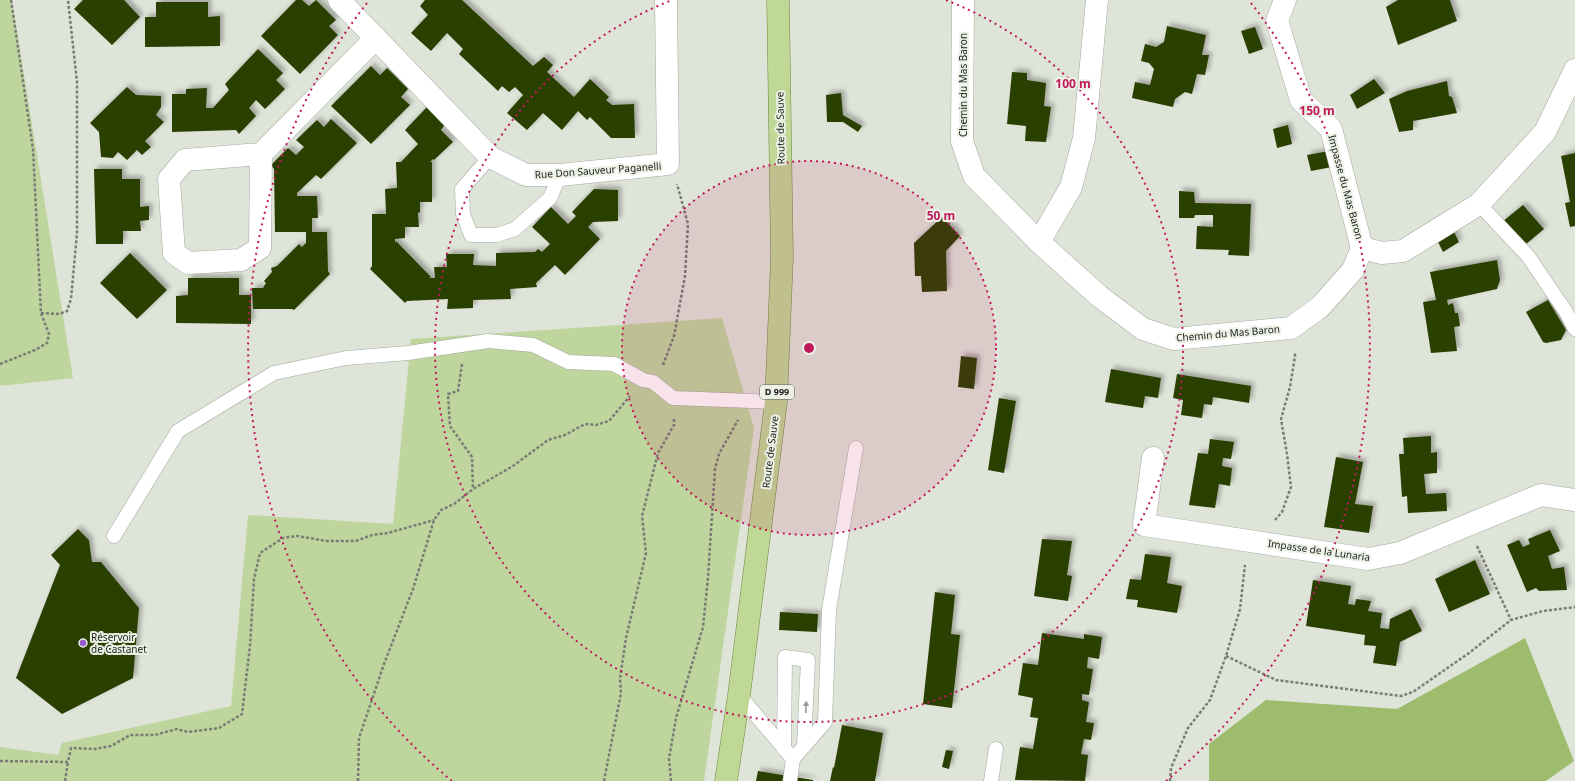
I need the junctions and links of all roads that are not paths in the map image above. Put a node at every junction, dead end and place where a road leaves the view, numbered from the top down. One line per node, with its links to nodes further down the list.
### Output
1 (339, 0): 7 (street, Rue Don Sauveur Paganelli)
2 (666, 0): 11 (street, Rue Don Sauveur Paganelli)
3 (778, 0): 16 (main road, Route de Sauve / D 999)
4 (963, 0): 13 (street, Chemin du Mas Baron)
5 (1097, 0): 13 (street)
6 (1285, 0): 14 (street, Impasse du Mas Baron)
7 (376, 38): 9 (street); 10 (street, Rue Don Sauveur Paganelli)
8 (1575, 70): 12 (street)
9 (261, 154): 9 (street)
10 (490, 157): 11 (street, Rue Don Sauveur Paganelli); 11 (lane)
11 (560, 175)
12 (1479, 204): 14 (street); 15 (lane)
13 (1039, 242): 14 (street, Chemin du Mas Baron)
14 (1362, 248)
15 (1575, 329)
16 (776, 402): 20 (lane); 21 (main road, Route de Sauve / D 999)
17 (856, 448): 22 (lane)
18 (1153, 458): 19 (street, Impasse de la Lunaria)
19 (1575, 500)
20 (114, 536)
21 (739, 695): 24 (lane); 25 (main road, Route de Sauve / D 999)
22 (804, 746): 24 (lane); 24 (lane, one-way to 24)
23 (996, 749): 27 (lane)
24 (788, 754): 26 (lane)
25 (726, 781)
26 (790, 781)
27 (991, 781)

